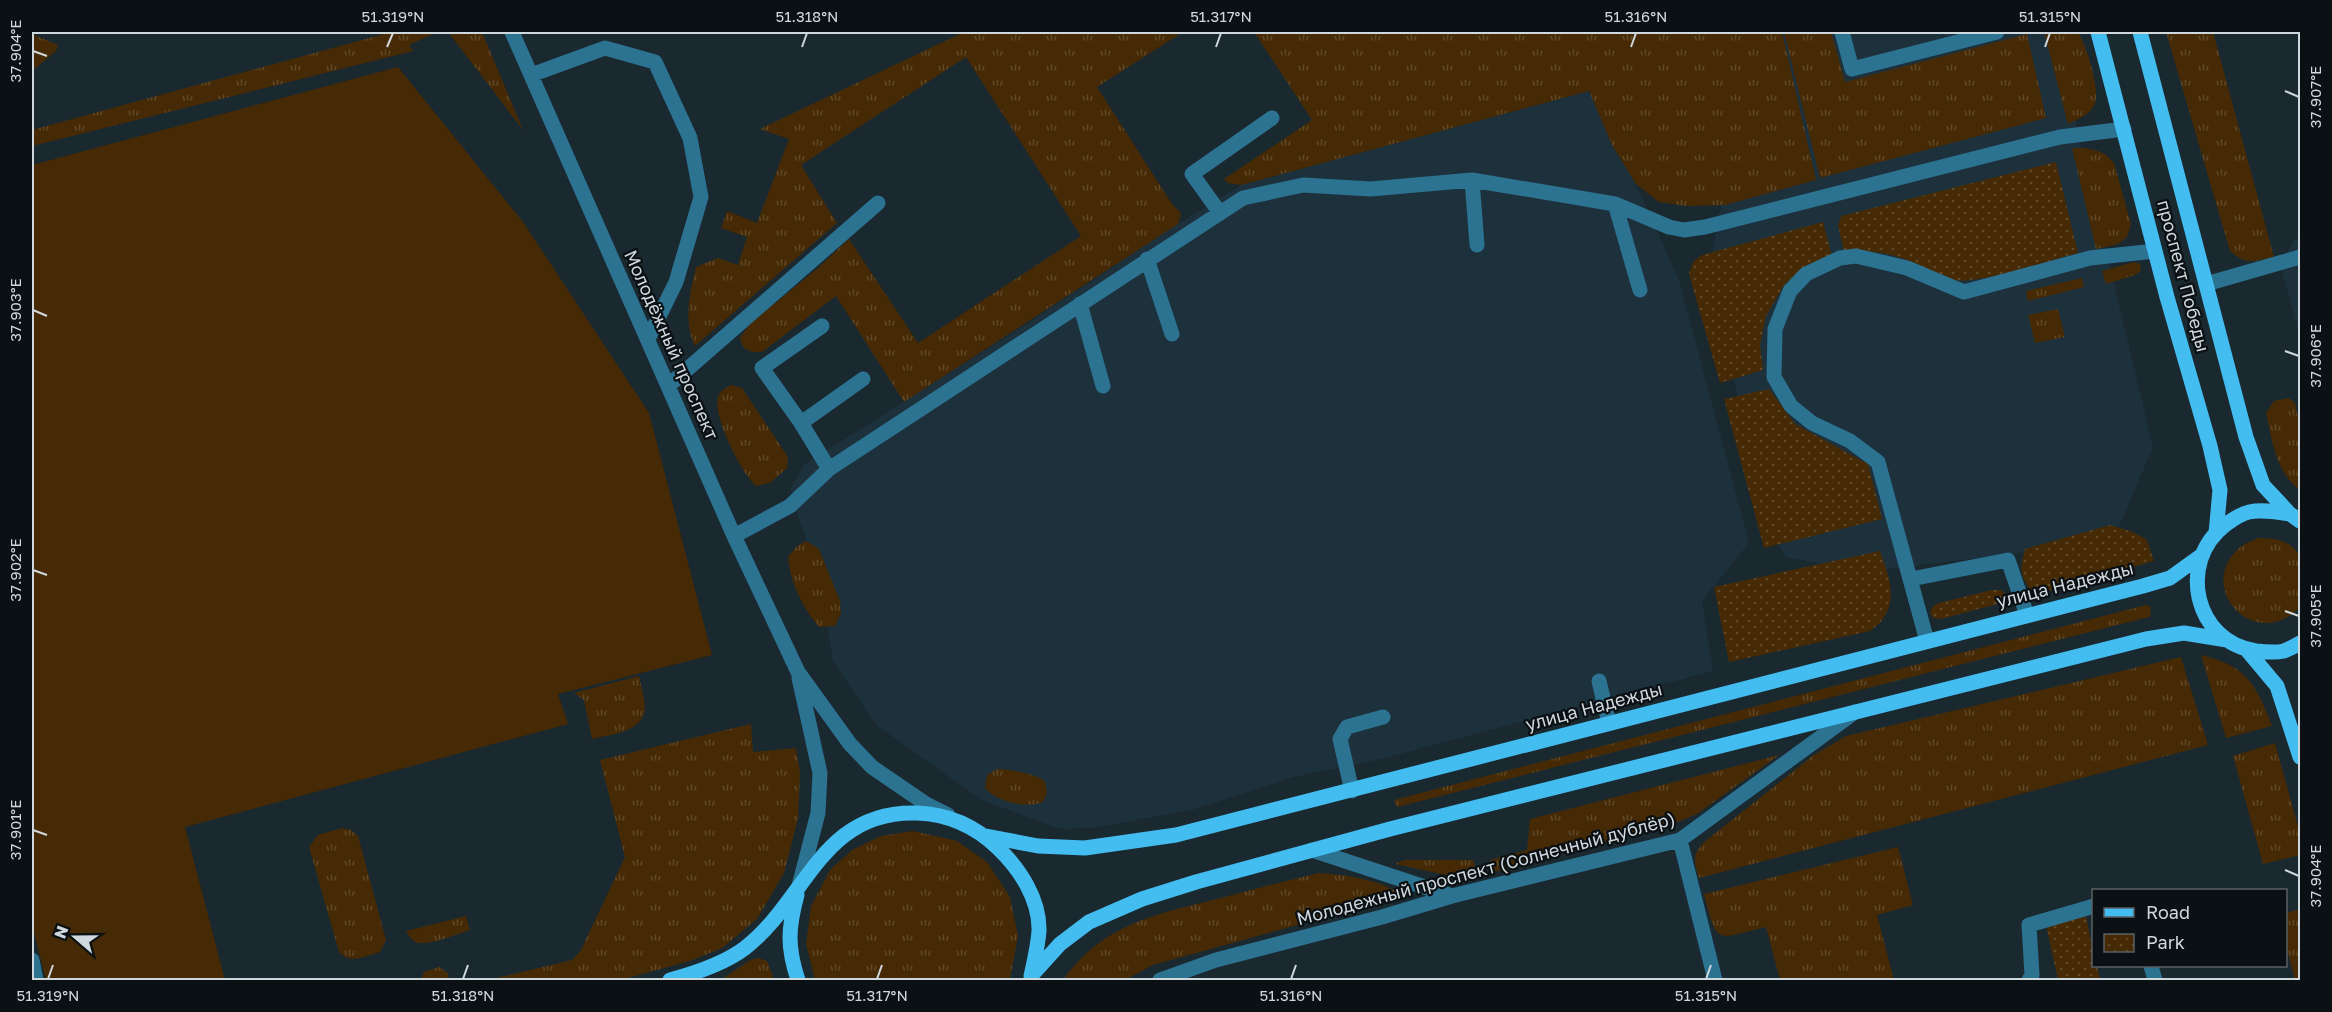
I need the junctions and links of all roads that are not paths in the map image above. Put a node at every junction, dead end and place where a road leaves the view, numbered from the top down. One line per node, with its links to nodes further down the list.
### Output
1 (512, 32): 6 (street, Молодёжный проспект)
2 (1842, 32): 5 (street)
3 (2098, 32): 8 (main road, проспект Победы)
4 (2140, 32): 17 (main road, проспект Победы)
5 (1987, 33)
6 (531, 75): 22 (street, Молодёжный проспект); 22 (street)
7 (1272, 118): 12 (street)
8 (2124, 129): 11 (street); 14 (main road, проспект Победы)
9 (1472, 180): 11 (street); 12 (street); 13 (street)
10 (878, 203): 24 (street)
11 (1615, 204): 18 (street)
12 (1220, 213): 16 (street)
13 (1477, 245)
14 (2155, 251): 29 (main road, проспект Победы); 32 (street)
15 (2301, 257): 17 (street)
16 (1147, 259): 19 (street); 21 (street)
17 (2206, 284): 28 (main road, проспект Победы)
18 (1640, 290)
19 (1080, 304): 25 (street); 27 (street)
20 (822, 326): 26 (street)
21 (1172, 334)
22 (648, 339): 24 (street, Молодёжный проспект)
23 (863, 379): 26 (street)
24 (668, 386): 30 (street, Молодёжный проспект)
25 (1103, 386)
26 (801, 423): 27 (street)
27 (829, 469): 30 (street)
28 (2295, 518): 29 (main road, проспект Победы)
29 (2216, 533): 31 (main road, проспект Победы)
30 (734, 536): 38 (street, Молодёжный проспект)
31 (2202, 555): 33 (main road, улица Надежды); 35 (main road, проспект Победы)
32 (1911, 579): 33 (street); 34 (street)
33 (2027, 615): 34 (main road, улица Надежды)
34 (1927, 640): 42 (main road, улица Надежды)
35 (2227, 640): 37 (main road, проспект Победы); 40 (main road)
36 (2301, 644): 37 (main road, проспект Победы)
37 (2246, 649): 43 (main road, проспект Победы)
38 (798, 672): 45 (street, Молодёжный проспект); 49 (street, Молодёжный проспект)
39 (1599, 681): 42 (street)
40 (1859, 709): 47 (street, Молодежный проспект (Солнечный дублёр)); 48 (main road)
41 (1383, 717): 44 (street)
42 (1609, 723): 44 (main road, улица Надежды)
43 (2301, 757)
44 (1352, 790): 46 (main road, улица Надежды)
45 (951, 817): 46 (main road, Молодёжный проспект); 49 (main road, Молодёжный проспект)
46 (986, 836): 53 (main road, Молодёжный проспект)
47 (1680, 840): 50 (street, Молодежный проспект (Солнечный дублёр)); 58 (street)
48 (1312, 850): 50 (street); 53 (main road)
49 (799, 886): 55 (main road); 56 (main road, Молодёжный проспект)
50 (1452, 896): 57 (street, Молодежный проспект (Солнечный дублёр))
51 (2092, 907): 59 (street)
52 (32, 960): 54 (street)
53 (1030, 978)
54 (36, 981)
55 (670, 981)
56 (798, 981)
57 (1160, 981)
58 (1715, 981)
59 (2030, 981)

